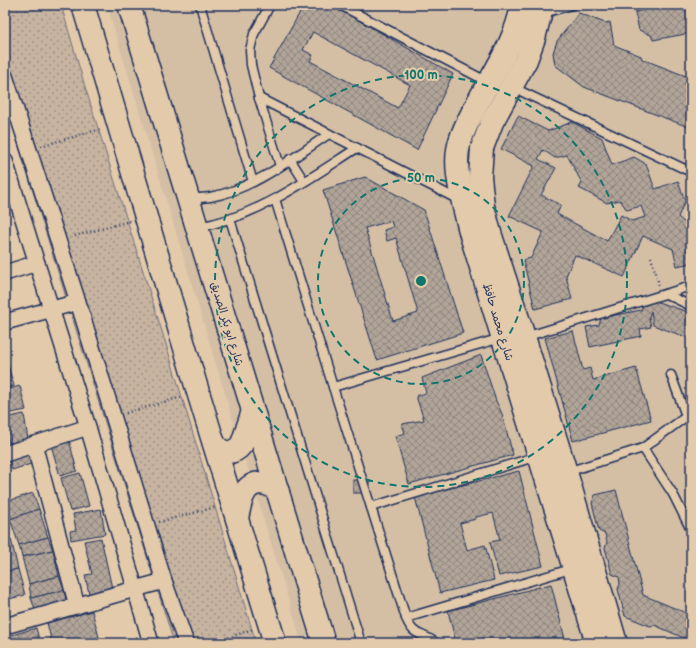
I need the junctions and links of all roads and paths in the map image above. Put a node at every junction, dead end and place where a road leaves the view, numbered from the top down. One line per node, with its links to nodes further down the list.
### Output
1 (13, 5): 8 (path)
2 (83, 5): 14 (main road)
3 (129, 5): 25 (main road, شارع ابو بكر الصديق)
4 (200, 5): 23 (lane)
5 (270, 5): 13 (lane)
6 (340, 5): 11 (lane)
7 (572, 5): 9 (lane)
8 (5, 7)
9 (534, 8): 11 (main road, شارع محمد حافظ); 12 (main road, شارع محمد حافظ)
10 (5, 76): 17 (street)
11 (488, 83): 27 (main road, شارع محمد حافظ)
12 (511, 87): 21 (lane); 41 (main road, شارع محمد حافظ)
13 (259, 98): 15 (lane); 20 (lane)
14 (118, 124): 17 (path); 28 (main road)
15 (329, 134): 16 (lane); 18 (lane)
16 (357, 148): 22 (lane); 27 (lane)
17 (29, 149): 31 (street)
18 (290, 159): 20 (lane); 22 (lane)
19 (5, 161): 24 (street)
20 (280, 166): 23 (lane)
21 (691, 172)
22 (304, 181): 26 (lane)
23 (253, 182): 25 (lane)
24 (9, 190): 33 (street)
25 (188, 199): 30 (main road, شارع ابو بكر الصديق)
26 (275, 199): 29 (lane); 43 (lane)
27 (463, 203): 41 (main road, شارع محمد حافظ)
28 (146, 216): 31 (path); 44 (main road)
29 (230, 219): 30 (lane); 71 (lane)
30 (197, 227): 45 (main road, شارع ابو بكر الصديق)
31 (58, 240): 37 (street)
32 (651, 257): 36 (path)
33 (37, 263): 34 (street); 39 (street)
34 (5, 273)
35 (691, 286): 36 (lane)
36 (664, 294): 38 (lane); 41 (lane)
37 (78, 302): 39 (street); 47 (street)
38 (691, 306)
39 (51, 309): 40 (street); 48 (street)
40 (5, 322)
41 (514, 338): 43 (lane); 53 (main road, شارع محمد حافظ); 54 (main road, شارع محمد حافظ)
42 (671, 375): 46 (lane)
43 (333, 387): 56 (lane)
44 (198, 392): 47 (path); 49 (main road)
45 (253, 411): 49 (main road); 55 (main road, شارع ابو بكر الصديق)
46 (688, 415): 51 (lane)
47 (114, 416): 58 (street)
48 (88, 427): 50 (street); 62 (street)
49 (214, 443): 57 (main road)
50 (34, 444): 52 (street); 63 (street)
51 (643, 448): 54 (lane); 59 (lane)
52 (5, 452)
53 (540, 455): 54 (main road, شارع محمد حافظ); 56 (lane)
54 (556, 475): 60 (main road, شارع محمد حافظ); 74 (main road, شارع محمد حافظ)
55 (278, 492): 57 (main road); 70 (main road, شارع ابو بكر الصديق)
56 (371, 507): 64 (lane)
57 (234, 511): 58 (path); 66 (main road)
58 (147, 525): 61 (street)
59 (691, 530)
60 (574, 568): 64 (lane); 73 (main road, شارع محمد حافظ)
61 (164, 582): 62 (street); 68 (street)
62 (135, 589): 63 (street); 67 (street)
63 (77, 606): 65 (street)
64 (406, 618): 72 (lane)
65 (5, 626)
66 (272, 633): 69 (path)
67 (150, 643)
68 (186, 643)
69 (213, 643)
70 (324, 643)
71 (361, 643)
72 (436, 643)
73 (597, 643)
74 (616, 643)

